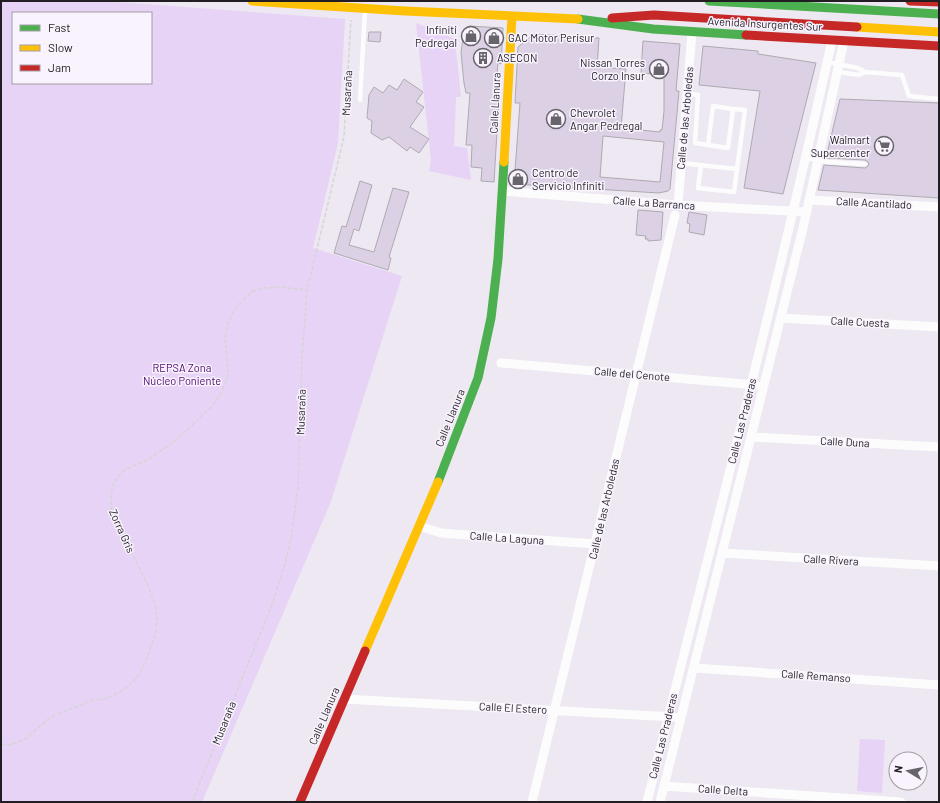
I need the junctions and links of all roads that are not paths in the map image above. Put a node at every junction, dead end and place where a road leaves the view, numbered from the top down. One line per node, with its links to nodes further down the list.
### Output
1 (252, 1): 6 (main road, Avenida Insurgentes Sur)
2 (709, 1): 7 (main road, Avenida Insurgentes Sur)
3 (910, 1): 4 (main road)
4 (922, 1): 5 (main road)
5 (934, 2)
6 (365, 9): 8 (main road, Avenida Insurgentes Sur); 22 (lane)
7 (939, 14)
8 (512, 16): 9 (main road, Avenida Insurgentes Sur); 31 (main road, Calle Llanura)
9 (590, 20): 10 (main road, Avenida Insurgentes Sur); 11 (main road, Avenida Insurgentes Sur)
10 (692, 32): 12 (main road, Avenida Insurgentes Sur); 19 (street, Calle de las Arboledas)
11 (939, 32)
12 (832, 40): 13 (main road, Avenida Insurgentes Sur); 15 (street, Calle Las Praderas)
13 (844, 41): 14 (main road, Avenida Insurgentes Sur); 16 (street, Calle Las Praderas)
14 (939, 46)
15 (827, 62): 16 (lane); 18 (street, Calle Las Praderas)
16 (838, 68): 17 (lane); 17 (lane); 20 (street, Calle Las Praderas)
17 (865, 72): 21 (lane)
18 (821, 90): 20 (lane); 25 (street, Calle Las Praderas)
19 (688, 93): 24 (lane); 27 (street, Calle de las Arboledas)
20 (833, 93): 26 (street, Calle Las Praderas)
21 (939, 99)
22 (360, 100)
23 (734, 109): 24 (lane); 24 (lane); 30 (lane)
24 (708, 145)
25 (806, 158): 26 (lane); 35 (street, Calle Las Praderas)
26 (818, 160): 28 (lane); 32 (street, Calle Las Praderas)
27 (681, 163): 29 (lane); 33 (street, Calle de las Arboledas)
28 (865, 164)
29 (701, 165): 30 (lane); 30 (lane)
30 (737, 169)
31 (502, 191): 33 (street, Calle La Barranca); 46 (main road, Calle Llanura)
32 (810, 200): 34 (street, Calle Acantilado); 36 (street, Calle Las Praderas)
33 (678, 205): 35 (street, Calle La Barranca)
34 (939, 207)
35 (792, 212): 36 (street, Calle La Barranca); 42 (street, Calle Las Praderas)
36 (807, 212): 38 (street, Calle Las Praderas)
37 (675, 215): 41 (street, Calle de las Arboledas)
38 (781, 318): 39 (street, Calle Cuesta); 43 (street, Calle Las Praderas)
39 (939, 327)
40 (501, 363): 41 (street, Calle del Cenote)
41 (636, 374): 42 (street, Calle del Cenote); 47 (street, Calle de las Arboledas)
42 (751, 384): 43 (street, Calle del Cenote); 54 (street, Calle Las Praderas)
43 (764, 385): 44 (street, Calle Las Praderas)
44 (751, 437): 45 (street, Calle Duna); 48 (street, Calle Las Praderas)
45 (939, 447)
46 (419, 526): 47 (street, Calle La Laguna); 52 (main road, Calle Llanura)
47 (596, 544): 53 (street, Calle de las Arboledas)
48 (722, 553): 49 (street, Calle Rivera); 50 (street, Calle Las Praderas)
49 (939, 566)
50 (694, 668): 51 (street, Calle Remanso); 55 (street, Calle Las Praderas)
51 (939, 685)
52 (344, 699): 53 (street, Calle El Estero); 57 (main road, Calle Llanura)
53 (555, 710): 54 (street, Calle El Estero); 58 (street, Calle de las Arboledas)
54 (668, 716): 55 (street, Calle El Estero); 59 (street, Calle Las Praderas)
55 (681, 717): 56 (street, Calle Las Praderas)
56 (664, 786): 60 (street, Calle Las Praderas); 61 (street, Calle Delta)
57 (300, 802)
58 (532, 802)
59 (647, 802)
60 (660, 802)
61 (901, 802)

